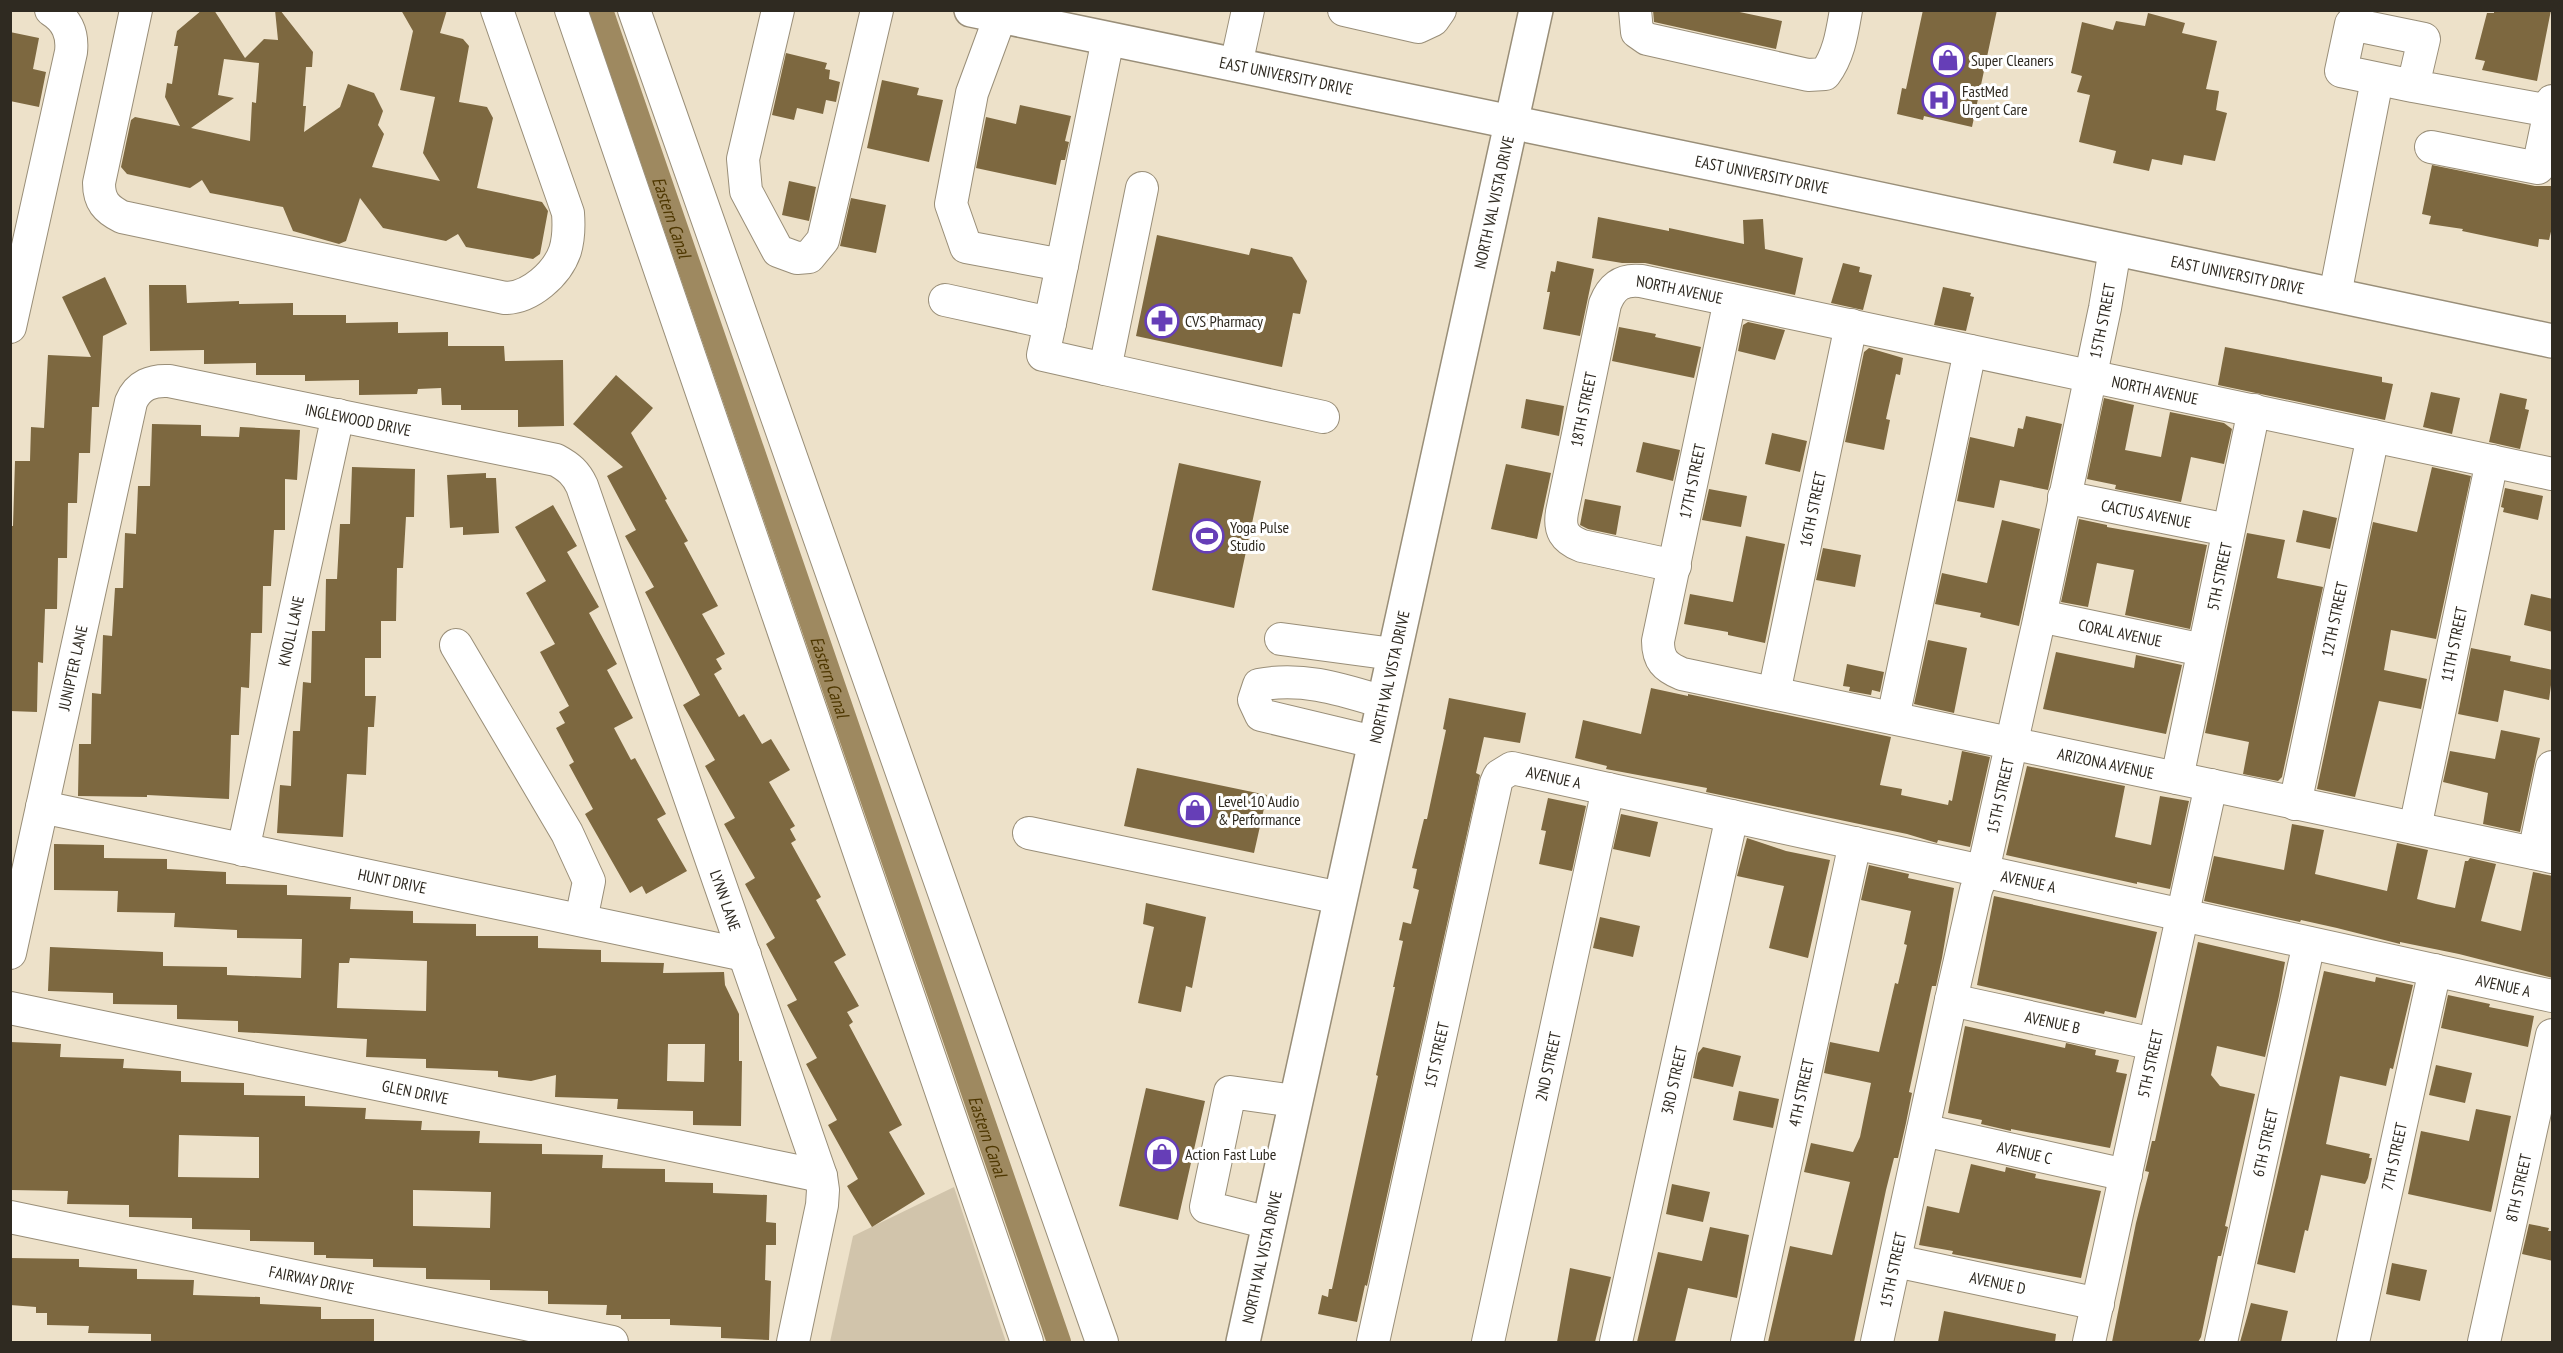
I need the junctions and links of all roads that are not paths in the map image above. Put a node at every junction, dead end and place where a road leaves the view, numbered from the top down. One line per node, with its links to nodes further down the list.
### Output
1 (51, 10): 31 (lane)
2 (136, 10): 3 (lane)
3 (496, 10)
4 (571, 10): 94 (lane)
5 (634, 10): 95 (lane)
6 (778, 10): 7 (lane)
7 (877, 10)
8 (1248, 10): 16 (lane)
9 (1344, 10): 10 (lane)
10 (1440, 10)
11 (1536, 10): 20 (main road, NORTH VAL VISTA DRIVE)
12 (1635, 10): 13 (lane)
13 (1846, 10)
14 (985, 14): 15 (main road, EAST UNIVERSITY DRIVE); 24 (lane)
15 (1108, 39): 16 (main road, EAST UNIVERSITY DRIVE); 24 (lane)
16 (1236, 64): 20 (main road, EAST UNIVERSITY DRIVE)
17 (2377, 80): 18 (lane); 18 (lane); 26 (lane)
18 (2413, 87): 19 (lane)
19 (2552, 106): 21 (lane)
20 (1511, 123): 23 (main road, EAST UNIVERSITY DRIVE); 51 (main road, NORTH VAL VISTA DRIVE)
21 (2431, 147)
22 (1142, 188): 34 (lane)
23 (2115, 249): 26 (main road, EAST UNIVERSITY DRIVE); 35 (lane, 15TH STREET)
24 (1062, 265): 29 (lane)
25 (1617, 284): 28 (lane, NORTH AVENUE); 46 (lane, 18TH STREET)
26 (2335, 295): 32 (main road, EAST UNIVERSITY DRIVE)
27 (945, 300): 29 (lane)
28 (1730, 300): 30 (lane, NORTH AVENUE); 46 (lane, 17TH STREET)
29 (1050, 323): 34 (lane)
30 (1851, 326): 33 (lane, NORTH AVENUE); 53 (lane, 16TH STREET)
31 (10, 327)
32 (2553, 341)
33 (1970, 351): 35 (lane, NORTH AVENUE); 55 (lane)
34 (1105, 369): 39 (lane)
35 (2090, 375): 37 (lane, NORTH AVENUE); 44 (lane, 15TH STREET)
36 (145, 385): 38 (lane, INGLEWOOD DRIVE); 64 (lane, JUNIPTER LANE)
37 (2254, 410): 40 (lane, NORTH AVENUE); 45 (lane, 5TH STREET)
38 (338, 415): 42 (lane, INGLEWOOD DRIVE); 69 (lane, KNOLL LANE)
39 (1323, 417)
40 (2373, 436): 41 (lane, NORTH AVENUE); 63 (lane, 12TH STREET)
41 (2493, 461): 43 (lane, NORTH AVENUE); 66 (lane, 11TH STREET)
42 (569, 466): 77 (lane, LYNN LANE)
43 (2553, 474)
44 (2064, 497): 45 (lane, CACTUS AVENUE); 47 (lane, 15TH STREET)
45 (2228, 530): 50 (lane, 5TH STREET)
46 (1675, 566): 52 (lane, 17TH STREET)
47 (2040, 616): 50 (lane, CORAL AVENUE); 57 (lane, 15TH STREET)
48 (1281, 639): 51 (lane)
49 (456, 645): 74 (lane)
50 (2203, 650): 60 (lane, 5TH STREET)
51 (1393, 654): 54 (main road, NORTH VAL VISTA DRIVE)
52 (1662, 663): 53 (lane, ARIZONA AVENUE)
53 (1774, 693): 55 (lane, ARIZONA AVENUE)
54 (1383, 702): 56 (main road, NORTH VAL VISTA DRIVE); 56 (lane)
55 (1893, 718): 57 (lane, ARIZONA AVENUE)
56 (1374, 742): 72 (main road, NORTH VAL VISTA DRIVE)
57 (2012, 743): 60 (lane, ARIZONA AVENUE); 71 (lane, 15TH STREET)
58 (2553, 767): 70 (lane)
59 (1504, 771): 62 (lane, AVENUE A); 97 (lane, 1ST STREET)
60 (2176, 778): 61 (lane, ARIZONA AVENUE)
61 (2211, 786): 63 (lane, ARIZONA AVENUE); 73 (lane, 5TH STREET)
62 (1608, 789): 65 (lane, AVENUE A); 98 (lane, 2ND STREET)
63 (2295, 804): 66 (lane, ARIZONA AVENUE)
64 (42, 807): 69 (lane, HUNT DRIVE); 76 (lane, JUNIPTER LANE)
65 (1732, 816): 68 (lane, AVENUE A); 99 (lane, 3RD STREET)
66 (2415, 828): 70 (lane, ARIZONA AVENUE)
67 (1029, 833): 72 (lane)
68 (1856, 843): 71 (lane, AVENUE A); 100 (lane, 4TH STREET)
69 (243, 850): 74 (lane, HUNT DRIVE)
70 (2543, 855)
71 (1983, 871): 73 (lane, AVENUE A); 80 (lane, 15TH STREET)
72 (1340, 898): 84 (main road, NORTH VAL VISTA DRIVE)
73 (2183, 916): 75 (lane, AVENUE A); 83 (lane, 5TH STREET)
74 (581, 920): 77 (lane, HUNT DRIVE)
75 (2309, 943): 78 (lane, AVENUE A); 103 (lane, 6TH STREET)
76 (10, 954)
77 (745, 955): 87 (lane, LYNN LANE)
78 (2435, 970): 79 (lane, AVENUE A); 104 (lane, 7TH STREET)
79 (2553, 996)
80 (1950, 1000): 83 (lane, AVENUE B); 85 (lane, 15TH STREET)
81 (10, 1008): 87 (lane, GLEN DRIVE)
82 (2553, 1035): 105 (lane, 8TH STREET)
83 (2154, 1044): 86 (lane, 5TH STREET)
84 (1295, 1101): 89 (main road, NORTH VAL VISTA DRIVE); 89 (lane)
85 (1923, 1130): 86 (lane, AVENUE C); 90 (lane, 15TH STREET)
86 (2126, 1175): 91 (lane, 5TH STREET)
87 (821, 1176): 93 (lane, LYNN LANE)
88 (10, 1217): 92 (lane, FAIRWAY DRIVE)
89 (1269, 1223): 96 (main road, NORTH VAL VISTA DRIVE)
90 (1896, 1261): 91 (lane, AVENUE D); 101 (lane, 15TH STREET)
91 (2098, 1304): 102 (lane, 5TH STREET)
92 (612, 1342)
93 (793, 1342)
94 (1028, 1342)
95 (1102, 1342)
96 (1243, 1342)
97 (1373, 1342)
98 (1488, 1342)
99 (1616, 1342)
100 (1747, 1342)
101 (1877, 1342)
102 (2089, 1342)
103 (2221, 1342)
104 (2353, 1342)
105 (2484, 1342)

